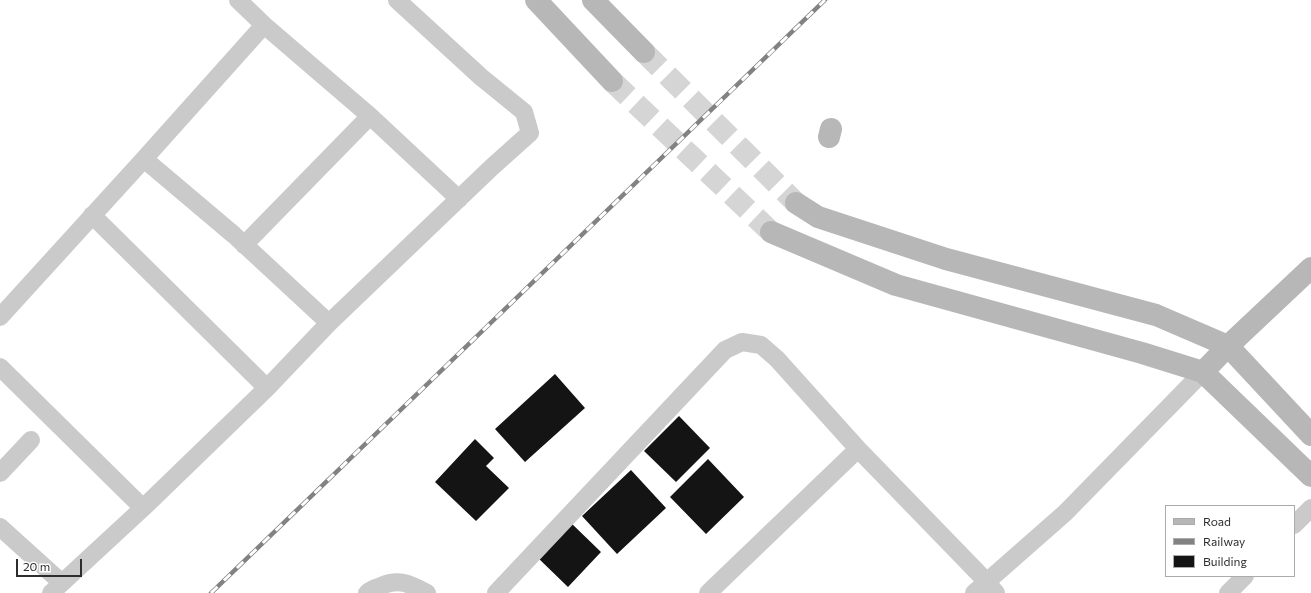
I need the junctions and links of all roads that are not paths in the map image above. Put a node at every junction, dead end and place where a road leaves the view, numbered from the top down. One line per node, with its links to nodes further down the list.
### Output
1 (238, 0): 5 (street)
2 (397, 0): 10 (street)
3 (536, 0): 7 (street)
4 (593, 0): 6 (street)
5 (264, 24): 8 (street); 9 (street)
6 (644, 52)
7 (612, 81)
8 (370, 116): 10 (street); 14 (street)
9 (144, 159): 12 (street); 14 (street)
10 (459, 199): 17 (street)
11 (796, 203): 18 (street)
12 (92, 216): 16 (street); 21 (street)
13 (771, 232): 20 (street)
14 (244, 245): 17 (street)
15 (1311, 268): 18 (street)
16 (0, 317)
17 (329, 323): 21 (street)
18 (1228, 346): 20 (street); 22 (street)
19 (0, 367): 27 (street)
20 (1203, 372): 26 (street); 33 (street)
21 (267, 388): 27 (street)
22 (1311, 435)
23 (31, 440): 25 (street)
24 (858, 449): 33 (street); 36 (street); 37 (street)
25 (0, 473)
26 (1311, 476)
27 (143, 508): 32 (street)
28 (1311, 508): 29 (street)
29 (1295, 524)
30 (0, 527): 32 (street)
31 (1244, 577): 38 (street)
32 (57, 588)
33 (985, 589)
34 (367, 593): 35 (street)
35 (426, 593)
36 (496, 593)
37 (708, 593)
38 (1228, 593)

